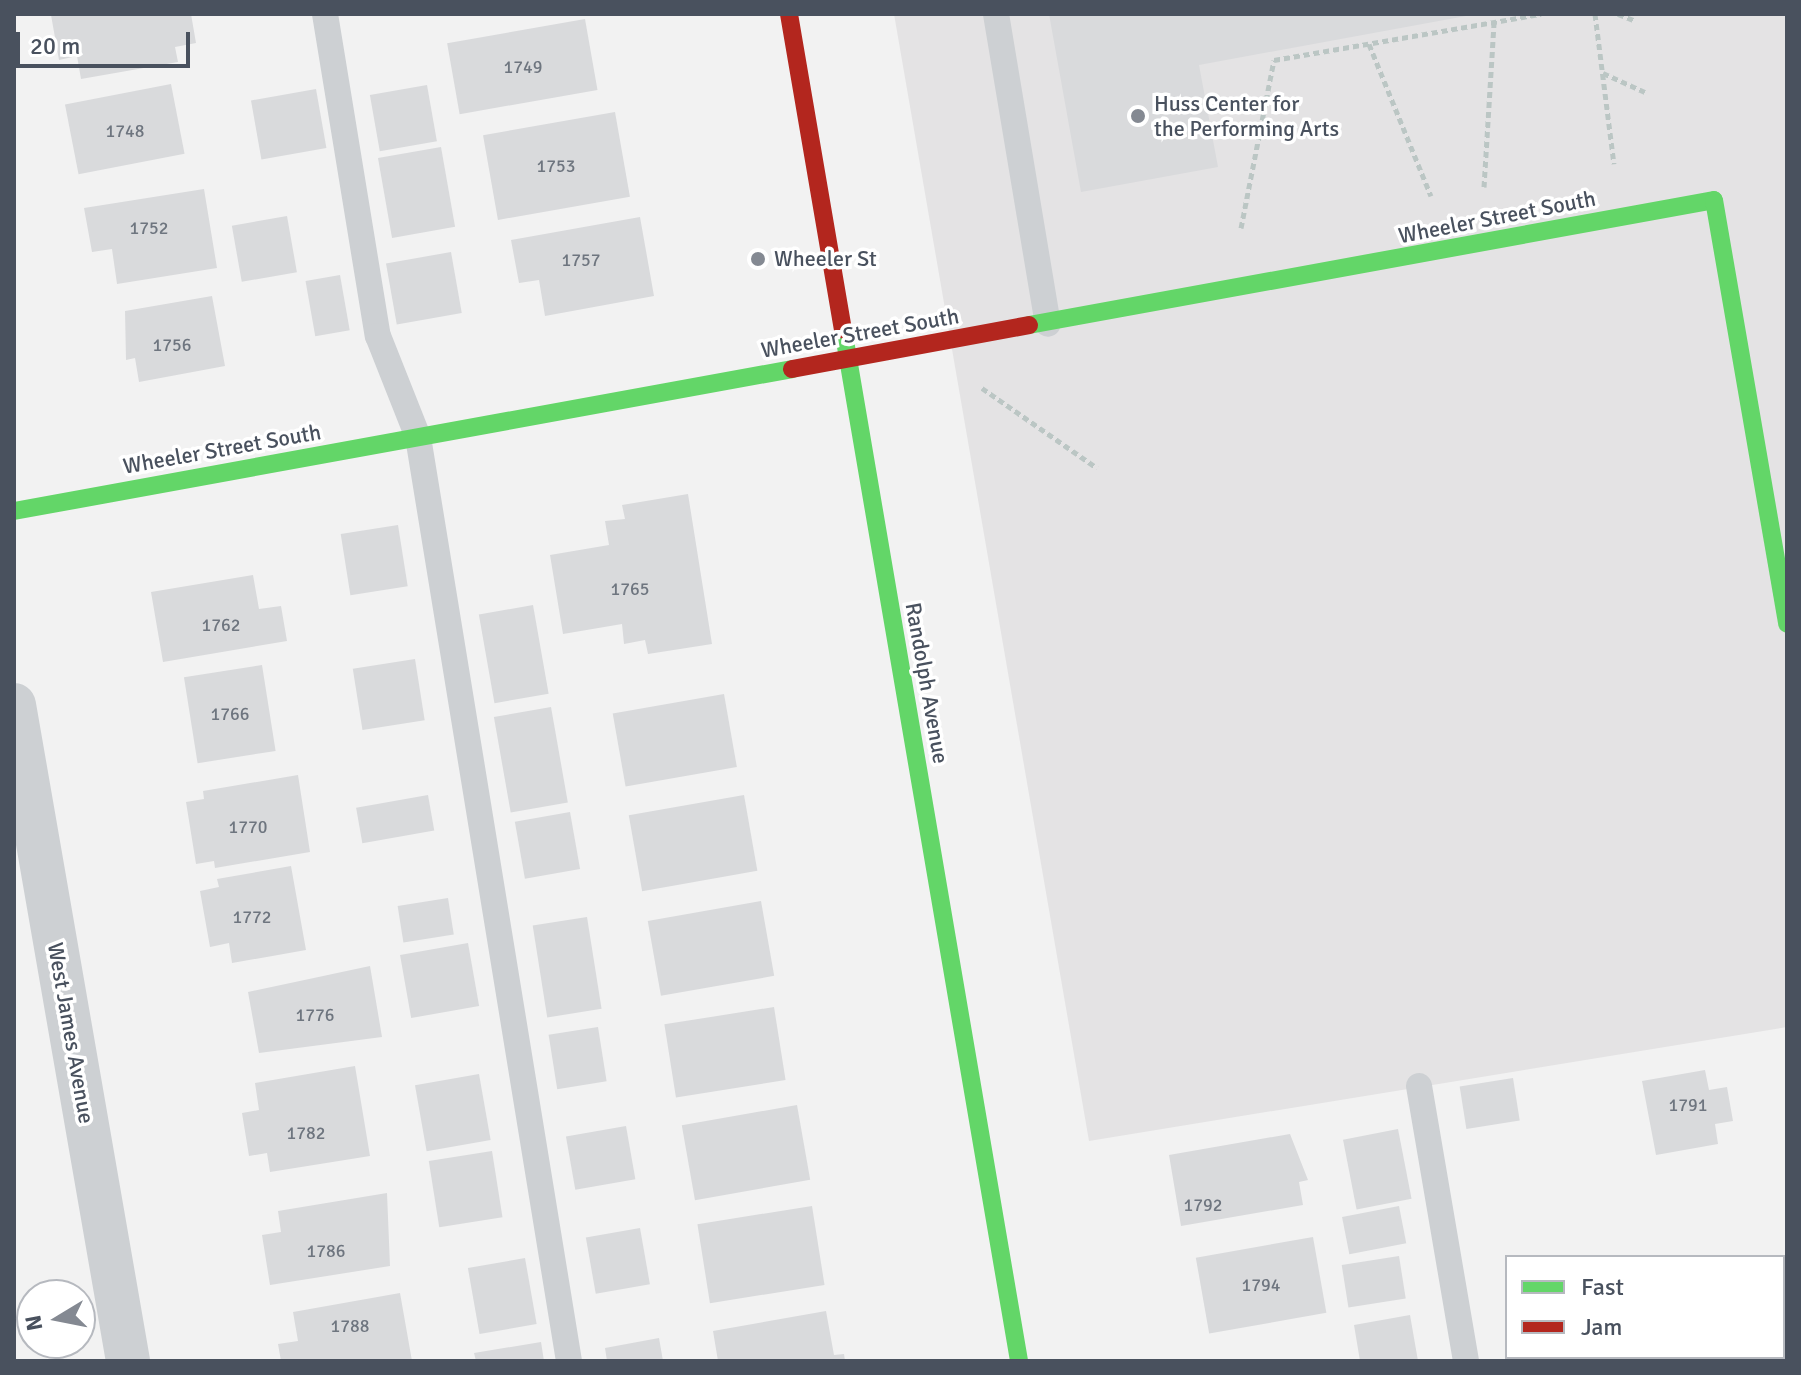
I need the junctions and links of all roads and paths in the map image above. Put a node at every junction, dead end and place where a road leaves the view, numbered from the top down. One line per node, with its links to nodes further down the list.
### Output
1 (325, 14): 19 (lane)
2 (789, 14): 17 (street, Randolph Avenue)
3 (996, 14): 16 (lane)
4 (1541, 14): 8 (path)
5 (1595, 14): 10 (path)
6 (1618, 14): 7 (path)
7 (1636, 21)
8 (1494, 22): 9 (path); 13 (path)
9 (1369, 44): 14 (path); 15 (path)
10 (1603, 73): 11 (path); 12 (path)
11 (1645, 92)
12 (1618, 175)
13 (1484, 187)
14 (1431, 196)
15 (1241, 228)
16 (1048, 324): 17 (street, Wheeler Street South); 22 (street, Wheeler Street South)
17 (847, 360): 19 (street, Wheeler Street South); 27 (street, Randolph Avenue)
18 (964, 388): 20 (path)
19 (418, 437): 21 (street, Wheeler Street South); 26 (lane)
20 (1097, 468)
21 (14, 511)
22 (1787, 624)
23 (14, 705): 25 (street, West James Avenue)
24 (1419, 1086): 28 (lane)
25 (128, 1361)
26 (569, 1361)
27 (1019, 1361)
28 (1466, 1361)

